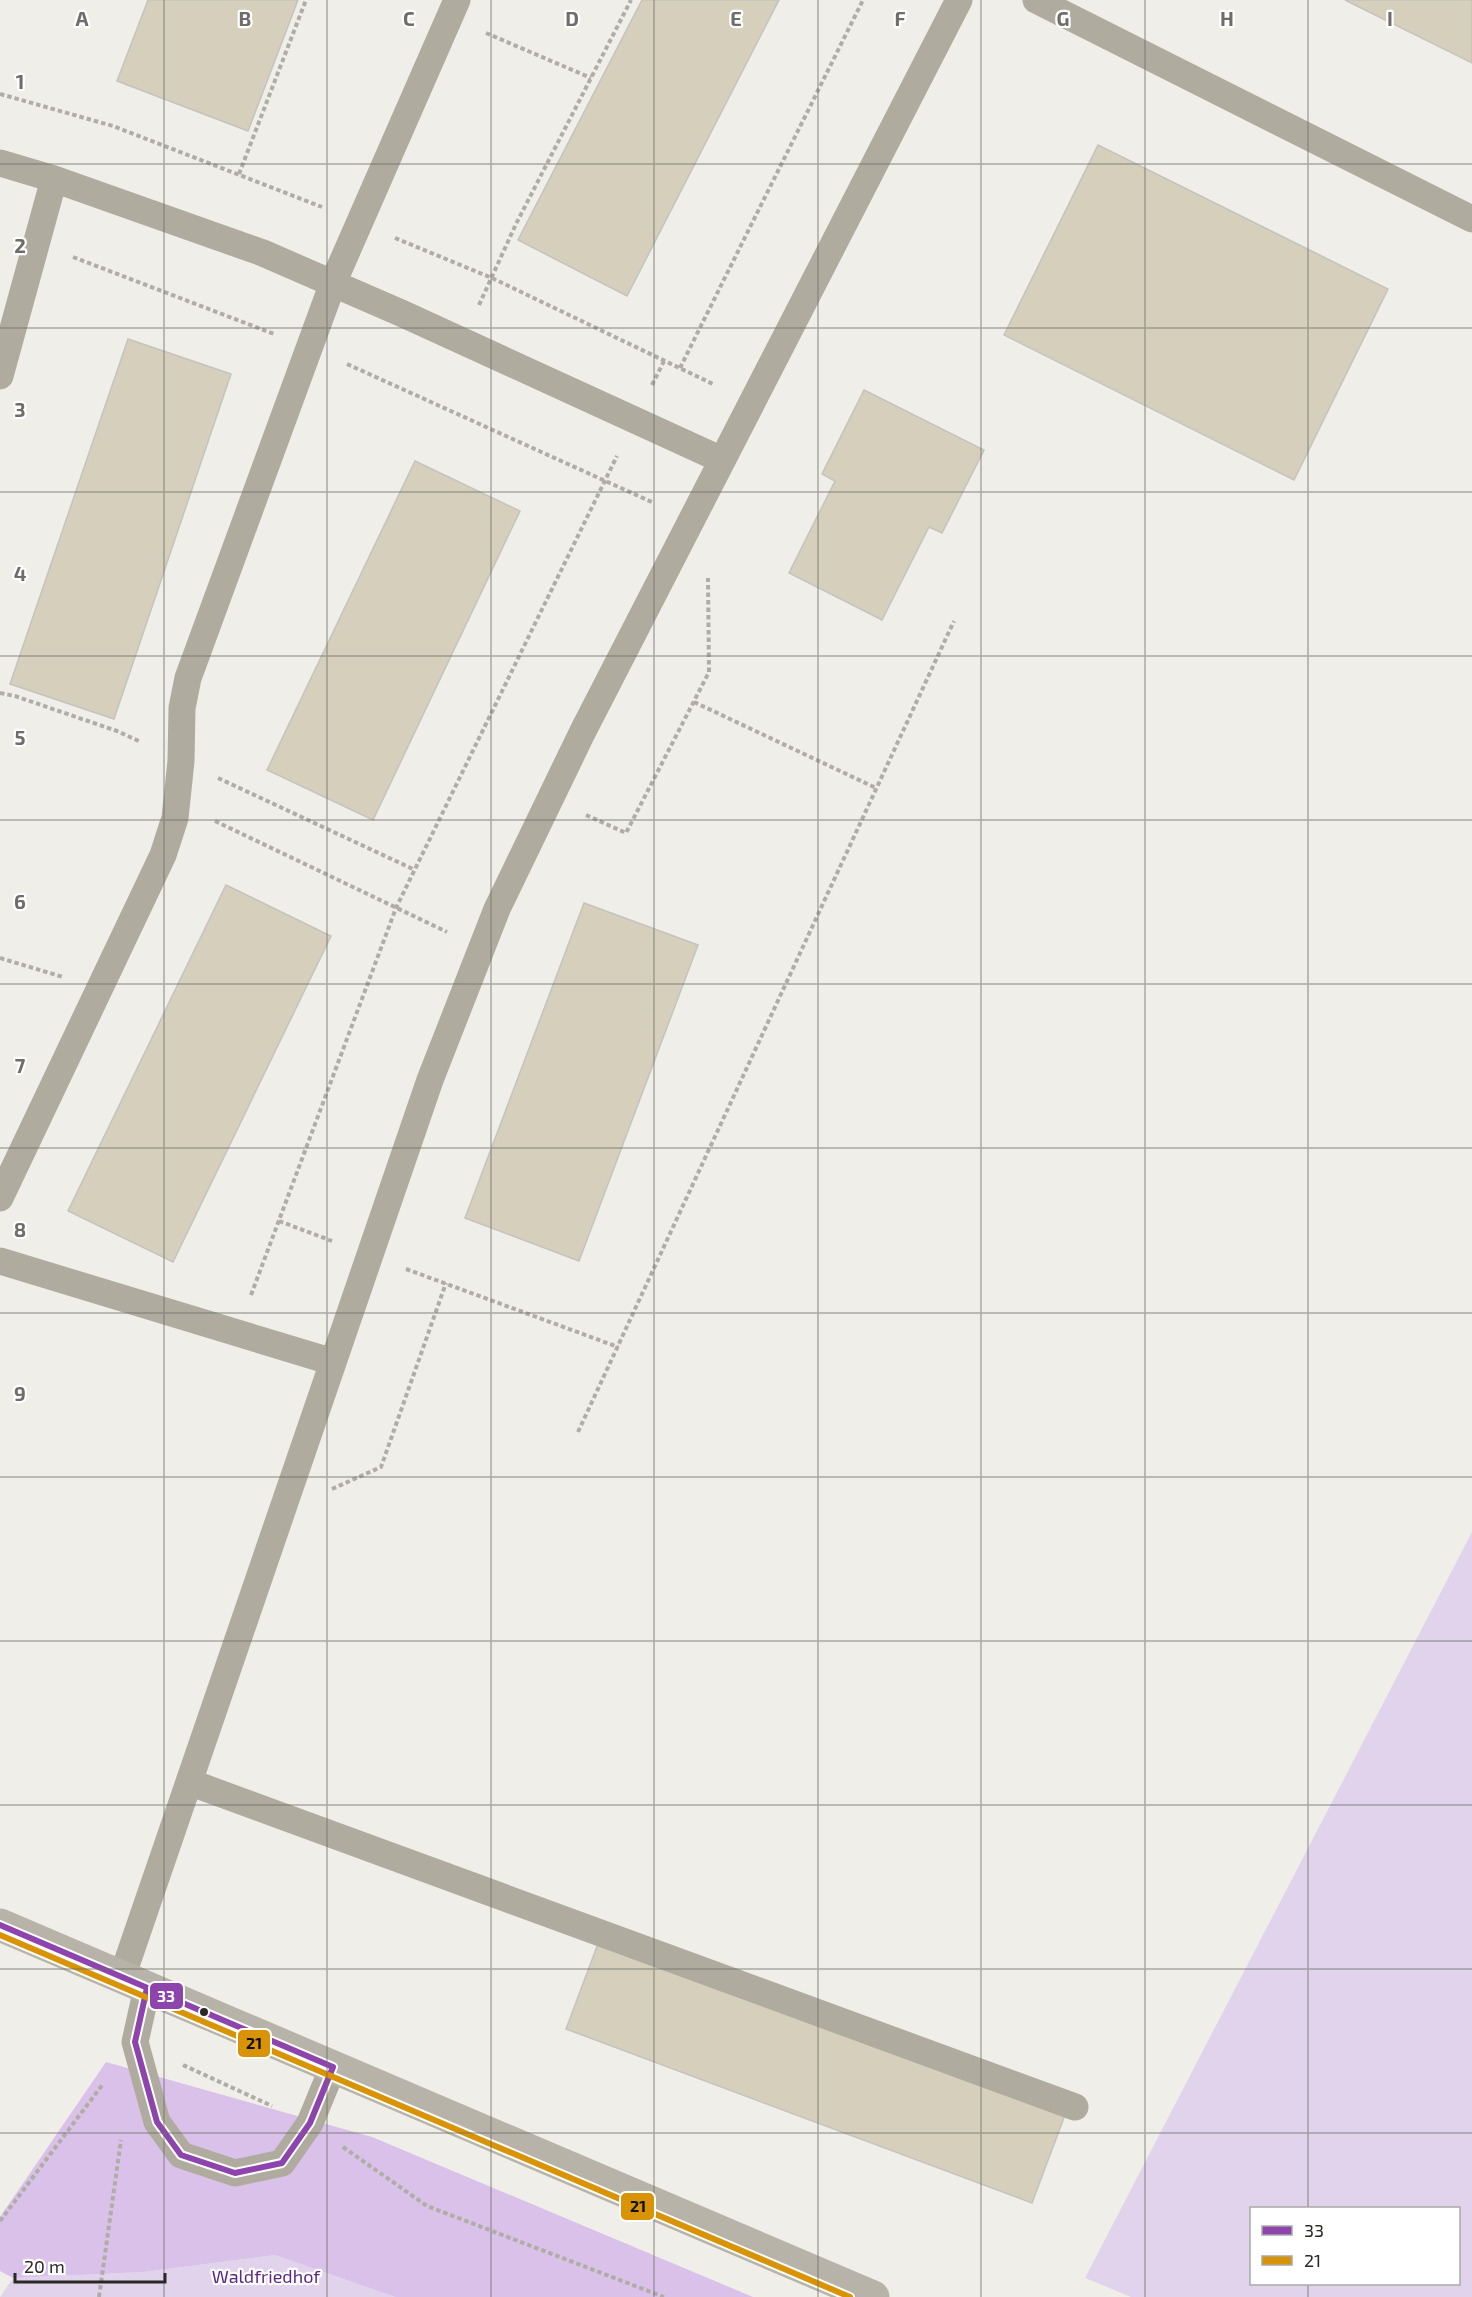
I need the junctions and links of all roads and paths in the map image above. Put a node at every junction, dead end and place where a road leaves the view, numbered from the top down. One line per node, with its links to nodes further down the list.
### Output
1 (306, 0): 9 (path)
2 (631, 0): 7 (path)
3 (863, 0): 17 (path)
4 (959, 0): 20 (lane)
5 (1036, 0): 11 (lane)
6 (453, 9): 7 (path); 13 (lane)
7 (591, 78): 14 (path)
8 (0, 163): 10 (lane)
9 (239, 174)
10 (54, 179): 12 (lane); 13 (lane)
11 (1472, 219)
12 (36, 243): 15 (path); 18 (lane)
13 (333, 283): 14 (lane); 15 (lane)
14 (463, 341): 19 (lane)
15 (309, 348): 21 (path); 27 (lane)
16 (664, 361): 19 (path)
17 (680, 368)
18 (0, 376)
19 (635, 420): 20 (lane); 21 (path)
20 (722, 460): 22 (lane)
21 (606, 481): 22 (path); 28 (path)
22 (691, 520): 24 (path); 26 (lane)
23 (954, 621): 25 (path)
24 (694, 702): 25 (path); 26 (path)
25 (876, 788): 38 (path)
26 (551, 798): 29 (lane)
27 (177, 803): 28 (path); 31 (lane)
28 (396, 908): 29 (path); 33 (path)
29 (481, 949): 34 (lane)
30 (0, 958): 31 (path)
31 (100, 988): 32 (lane)
32 (0, 1198)
33 (279, 1221): 34 (path); 37 (path)
34 (370, 1256): 36 (path); 39 (lane)
35 (0, 1261): 37 (lane)
36 (446, 1283): 38 (path); 41 (path)
37 (237, 1333): 39 (lane)
38 (618, 1347): 40 (path)
39 (333, 1362): 41 (lane)
40 (578, 1432)
41 (282, 1512): 42 (lane)
42 (189, 1782): 44 (lane); 47 (lane)
43 (0, 1925): 44 (street)
44 (135, 1983): 45 (lane); 46 (street)
45 (135, 2042): 48 (path); 48 (lane); 50 (path)
46 (333, 2067): 48 (lane); 53 (street)
47 (1075, 2107)
48 (310, 2123): 52 (path)
49 (122, 2136): 51 (path)
50 (0, 2221)
51 (99, 2297)
52 (664, 2297)
53 (873, 2297)

